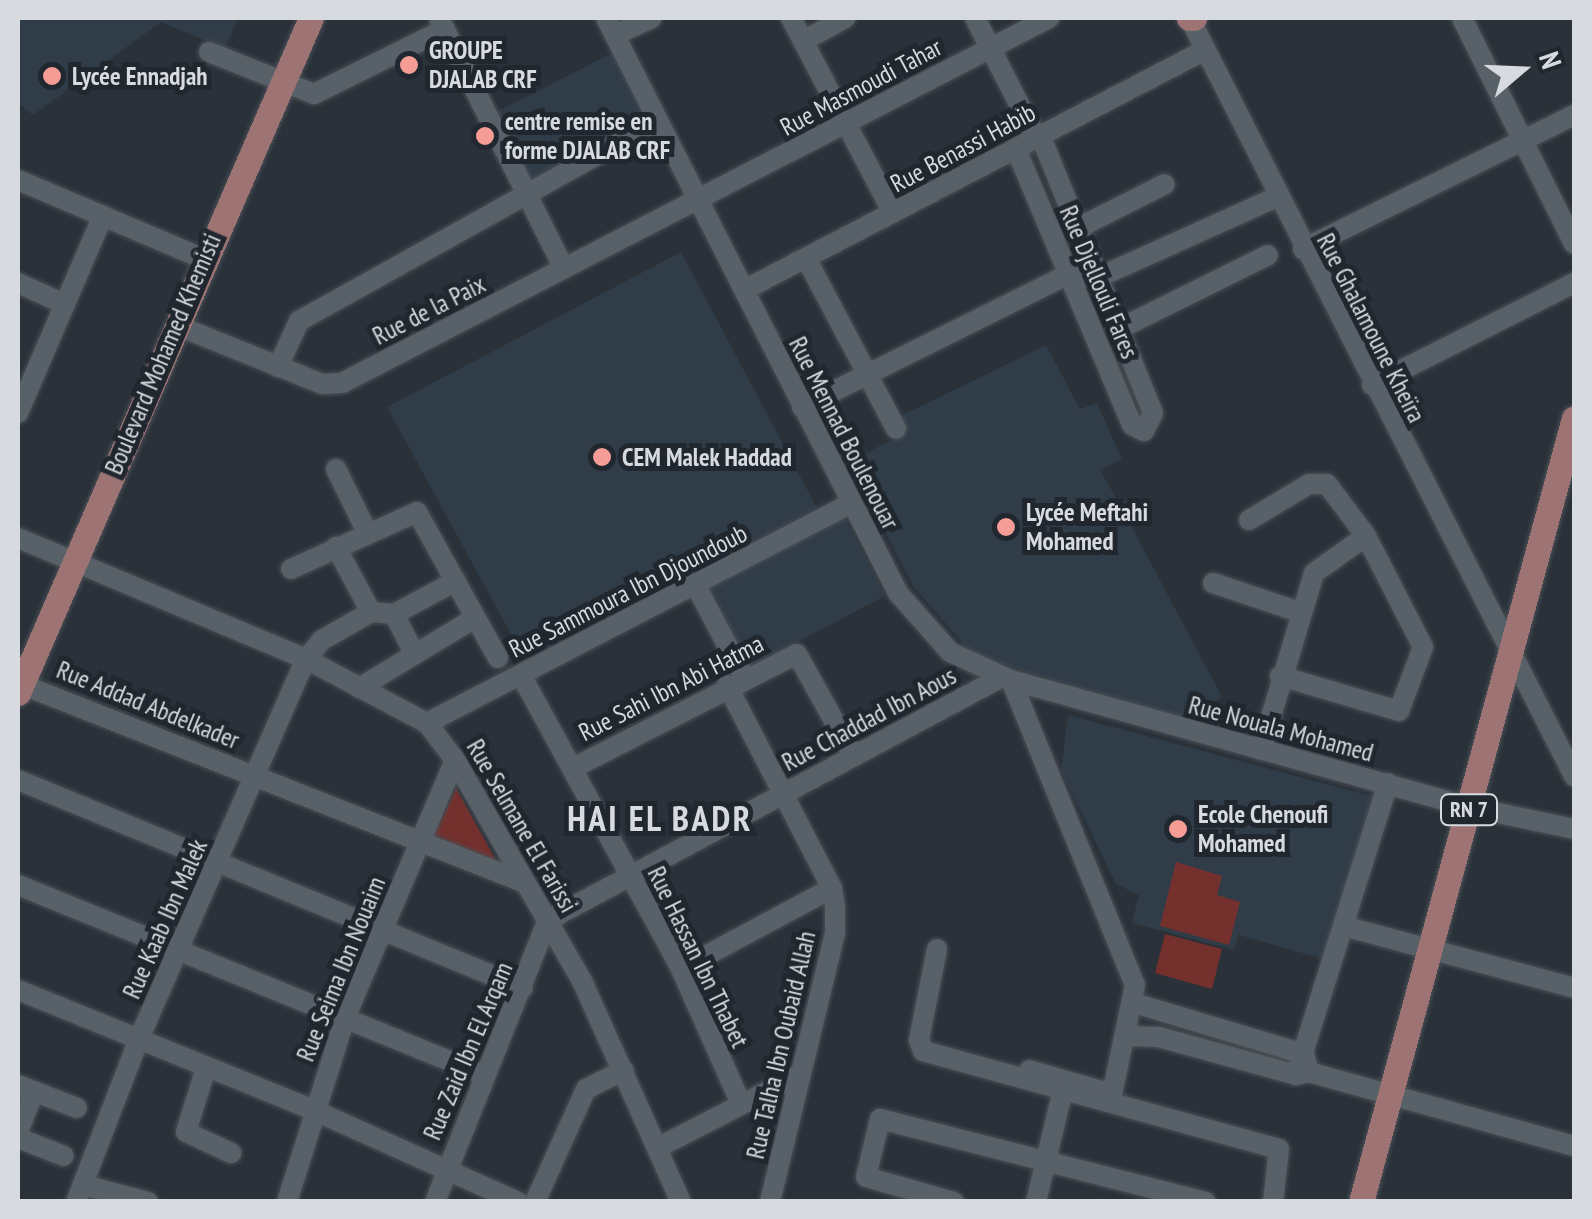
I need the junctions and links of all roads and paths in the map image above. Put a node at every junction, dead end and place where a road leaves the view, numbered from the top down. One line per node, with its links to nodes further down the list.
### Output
1 (312, 18): 15 (main road, Boulevard Mohamed Khemisti)
2 (651, 18): 10 (street)
3 (791, 18): 11 (street)
4 (844, 18): 11 (street)
5 (975, 18): 12 (street)
6 (1049, 18): 12 (street, Rue Masmoudi Tahar)
7 (1191, 18): 13 (street, Rue Ghalamoune Kheïra)
8 (1462, 18): 20 (street)
9 (442, 23): 15 (street); 25 (street)
10 (610, 26): 17 (street, Rue Mennad Boulenouar)
11 (805, 40): 18 (street)
12 (992, 48): 18 (street, Rue Masmoudi Tahar); 19 (street)
13 (1205, 50): 19 (street, Rue Benassi Habib); 24 (street, Rue Ghalamoune Kheïra)
14 (208, 52): 15 (street)
15 (285, 88): 34 (main road, Boulevard Mohamed Khemisti)
16 (1574, 115): 20 (street)
17 (657, 122): 25 (street); 26 (street, Rue Mennad Boulenouar)
18 (847, 123): 26 (street, Rue Masmoudi Tahar); 27 (street)
19 (1038, 136): 21 (street, Rue Benassi Habib); 29 (street)
20 (1523, 141): 30 (street); 31 (street)
21 (1016, 149): 27 (street, Rue Benassi Habib); 36 (street, Rue Djellouli Fares)
22 (18, 180): 28 (street)
23 (1165, 184): 29 (street)
24 (1277, 197): 31 (street, Rue Ghalamoune Kheïra); 37 (street)
25 (528, 198): 35 (street); 44 (street)
26 (696, 198): 35 (street, Rue de la Paix); 40 (street, Rue Mennad Boulenouar)
27 (893, 213): 33 (street, Rue Benassi Habib)
28 (104, 216): 34 (street); 41 (street)
29 (1078, 228): 37 (street)
30 (1574, 244)
31 (1303, 249): 46 (street, Rue Ghalamoune Kheïra)
32 (1268, 255): 43 (street)
33 (806, 258): 40 (street, Rue Benassi Habib); 45 (street)
34 (204, 259): 42 (main road, Boulevard Mohamed Khemisti)
35 (564, 268): 44 (street, Rue de la Paix)
36 (1067, 276): 37 (street); 43 (street, Rue Djellouli Fares); 45 (street)
37 (1097, 278): 43 (street)
38 (1574, 283): 46 (street)
39 (18, 284): 41 (street)
40 (744, 290): 47 (street, Rue Mennad Boulenouar)
41 (64, 304): 48 (street)
42 (176, 325): 44 (street, Rue de la Paix); 58 (main road, Boulevard Mohamed Khemisti)
43 (1119, 329)
44 (278, 367)
45 (866, 374): 47 (street); 50 (street)
46 (1372, 385): 69 (street, Rue Ghalamoune Kheïra)
47 (802, 407): 52 (street, Rue Mennad Boulenouar)
48 (18, 412)
49 (1574, 418): 69 (main road, RN 7)
50 (896, 428)
51 (336, 470): 54 (street)
52 (851, 503): 61 (street, Rue Sammoura Ibn Djoundoub); 71 (street, Rue Mennad Boulenouar)
53 (1248, 520): 55 (street)
54 (367, 532): 57 (street); 60 (street)
55 (1366, 536): 64 (street); 73 (street)
56 (18, 538): 58 (street, Rue Selmane El Farissi)
57 (336, 547): 59 (street); 63 (street)
58 (74, 561): 70 (street, Rue Selmane El Farissi); 76 (main road, Boulevard Mohamed Khemisti)
59 (292, 569)
60 (456, 581): 65 (street); 66 (street)
61 (695, 584): 72 (street, Rue Sammoura Ibn Djoundoub); 75 (street, Rue Talha Ibn Oubaid Allah)
62 (1213, 584): 64 (street)
63 (370, 612): 65 (street); 70 (street)
64 (1299, 612): 73 (street)
65 (394, 614): 67 (street)
66 (475, 618): 67 (street); 68 (street)
67 (413, 651): 77 (street)
68 (498, 658)
69 (1510, 658): 84 (street, Rue Ghalamoune Kheïra); 88 (main road, RN 7)
70 (306, 659): 77 (street, Rue Selmane El Farissi); 83 (street, Rue Kaab Ibn Malek)
71 (977, 668): 74 (street, Rue Nouala Mohamed)
72 (521, 674): 78 (street, Rue Sammoura Ibn Djoundoub); 82 (street, Rue Hassan Ibn Thabet)
73 (1280, 676): 79 (street)
74 (1006, 679): 79 (street, Rue Nouala Mohamed); 80 (street, Rue Chaddad Ibn Aous); 106 (street)
75 (735, 681): 80 (street, Rue Sahi Ibn Abi Hatma); 82 (street, Rue Sahi Ibn Abi Hatma); 87 (street, Rue Talha Ibn Oubaid Allah)
76 (19, 685): 83 (street, Rue Addad Abdelkader)
77 (359, 688): 78 (street, Rue Selmane El Farissi)
78 (427, 724): 81 (street, Rue Selmane El Farissi)
79 (1261, 750): 86 (street, Rue Nouala Mohamed)
80 (854, 756): 87 (street, Rue Chaddad Ibn Aous)
81 (455, 760): 90 (street, Rue Seima Ibn Nouaim); 93 (street, Rue Selmane El Farissi)
82 (573, 768): 92 (street, Rue Hassan Ibn Thabet)
83 (255, 776): 90 (street, Rue Addad Abdelkader); 91 (street, Rue Kaab Ibn Malek)
84 (1574, 776)
85 (18, 780): 91 (street)
86 (1388, 783): 88 (street, Rue Nouala Mohamed); 97 (street)
87 (782, 793): 92 (street, Rue Chaddad Ibn Aous); 95 (street, Rue Talha Ibn Oubaid Allah)
88 (1470, 807): 89 (street, Rue Nouala Mohamed); 100 (main road, RN 7)
89 (1574, 829)
90 (420, 844): 93 (street, Rue Addad Abdelkader); 98 (street, Rue Seima Ibn Nouaim)
91 (217, 862): 98 (street); 101 (street, Rue Kaab Ibn Malek)
92 (630, 874): 96 (street, Rue Chaddad Ibn Aous); 102 (street, Rue Hassan Ibn Thabet)
93 (523, 882): 96 (street, Rue Selmane El Farissi)
94 (18, 886): 101 (street)
95 (832, 888): 102 (street); 115 (street, Rue Talha Ibn Oubaid Allah)
96 (548, 920): 103 (street, Rue Zaid Ibn El Arqam); 113 (street, Rue Selmane El Farissi)
97 (1347, 927): 100 (street); 111 (street)
98 (382, 931): 103 (street); 107 (street, Rue Seima Ibn Nouaim)
99 (937, 949): 118 (street)
100 (1429, 949): 104 (street); 119 (main road, RN 7)
101 (178, 951): 107 (street); 110 (street, Rue Kaab Ibn Malek)
102 (680, 969): 120 (street, Rue Hassan Ibn Thabet)
103 (523, 988): 116 (street, Rue Zaid Ibn El Arqam)
104 (1574, 988)
105 (18, 990): 110 (street)
106 (1141, 1005): 108 (street); 109 (street); 111 (street)
107 (345, 1018): 116 (street); 122 (street, Rue Seima Ibn Nouaim)
108 (1128, 1036): 109 (street); 114 (street)
109 (1158, 1037): 111 (street)
110 (138, 1041): 112 (street); 130 (street, Rue Kaab Ibn Malek)
111 (1303, 1067): 119 (street)
112 (206, 1068): 122 (street); 126 (street)
113 (624, 1070): 125 (street, Rue Selmane El Farissi); 135 (street)
114 (1029, 1070)
115 (799, 1075): 120 (street); 137 (street, Rue Talha Ibn Oubaid Allah)
116 (484, 1076): 129 (street, Rue Zaid Ibn El Arqam)
117 (26, 1088): 121 (street); 123 (street)
118 (1062, 1094): 128 (street); 141 (street)
119 (1391, 1094): 124 (street); 142 (main road, RN 7)
120 (741, 1104): 125 (street)
121 (77, 1108)
122 (312, 1108): 129 (street); 132 (street, Rue Seima Ibn Nouaim)
123 (18, 1135): 127 (street)
124 (1574, 1146)
125 (659, 1147): 136 (street, Rue Selmane El Farissi)
126 (231, 1153)
127 (64, 1156)
128 (1046, 1160): 138 (street); 139 (street); 140 (street)
129 (447, 1168): 133 (street, Rue Zaid Ibn El Arqam); 134 (street)
130 (79, 1193): 131 (street)
131 (148, 1202)
132 (287, 1202)
133 (435, 1202)
134 (518, 1202)
135 (535, 1202)
136 (681, 1202)
137 (770, 1202)
138 (954, 1202)
139 (1036, 1202)
140 (1206, 1202)
141 (1273, 1202)
142 (1360, 1202)

